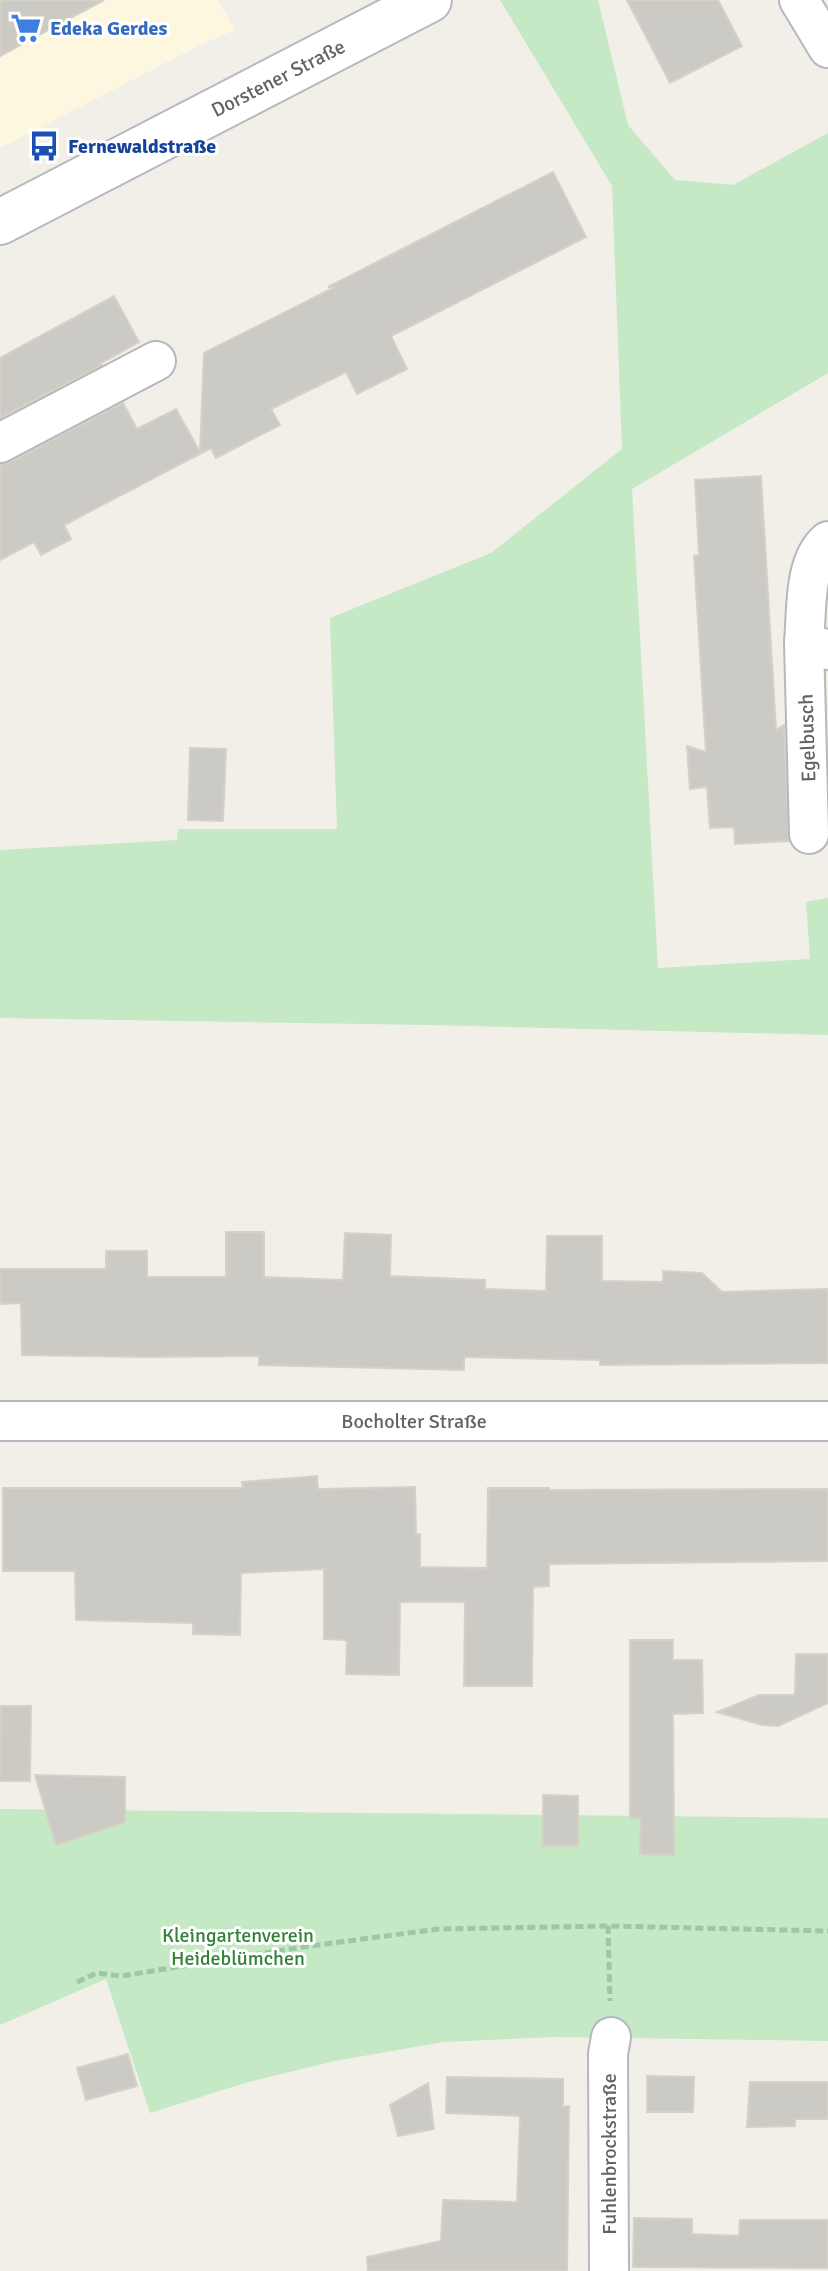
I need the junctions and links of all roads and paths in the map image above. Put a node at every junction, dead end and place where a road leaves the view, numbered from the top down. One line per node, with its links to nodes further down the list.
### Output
1 (429, 0): 4 (main road, Dorstener Straße)
2 (799, 0): 3 (street)
3 (828, 48)
4 (0, 222)
5 (156, 361): 6 (street)
6 (0, 443)
7 (828, 541): 8 (street, Egelbusch)
8 (816, 646): 9 (street, Egelbusch)
9 (809, 834)
10 (0, 1421): 11 (street, Bocholter Straße)
11 (828, 1421)
12 (608, 1926): 13 (path); 14 (path); 15 (path)
13 (828, 1931)
14 (77, 1982)
15 (611, 2037): 16 (street, Fuhlenbrockstraße)
16 (609, 2271)

